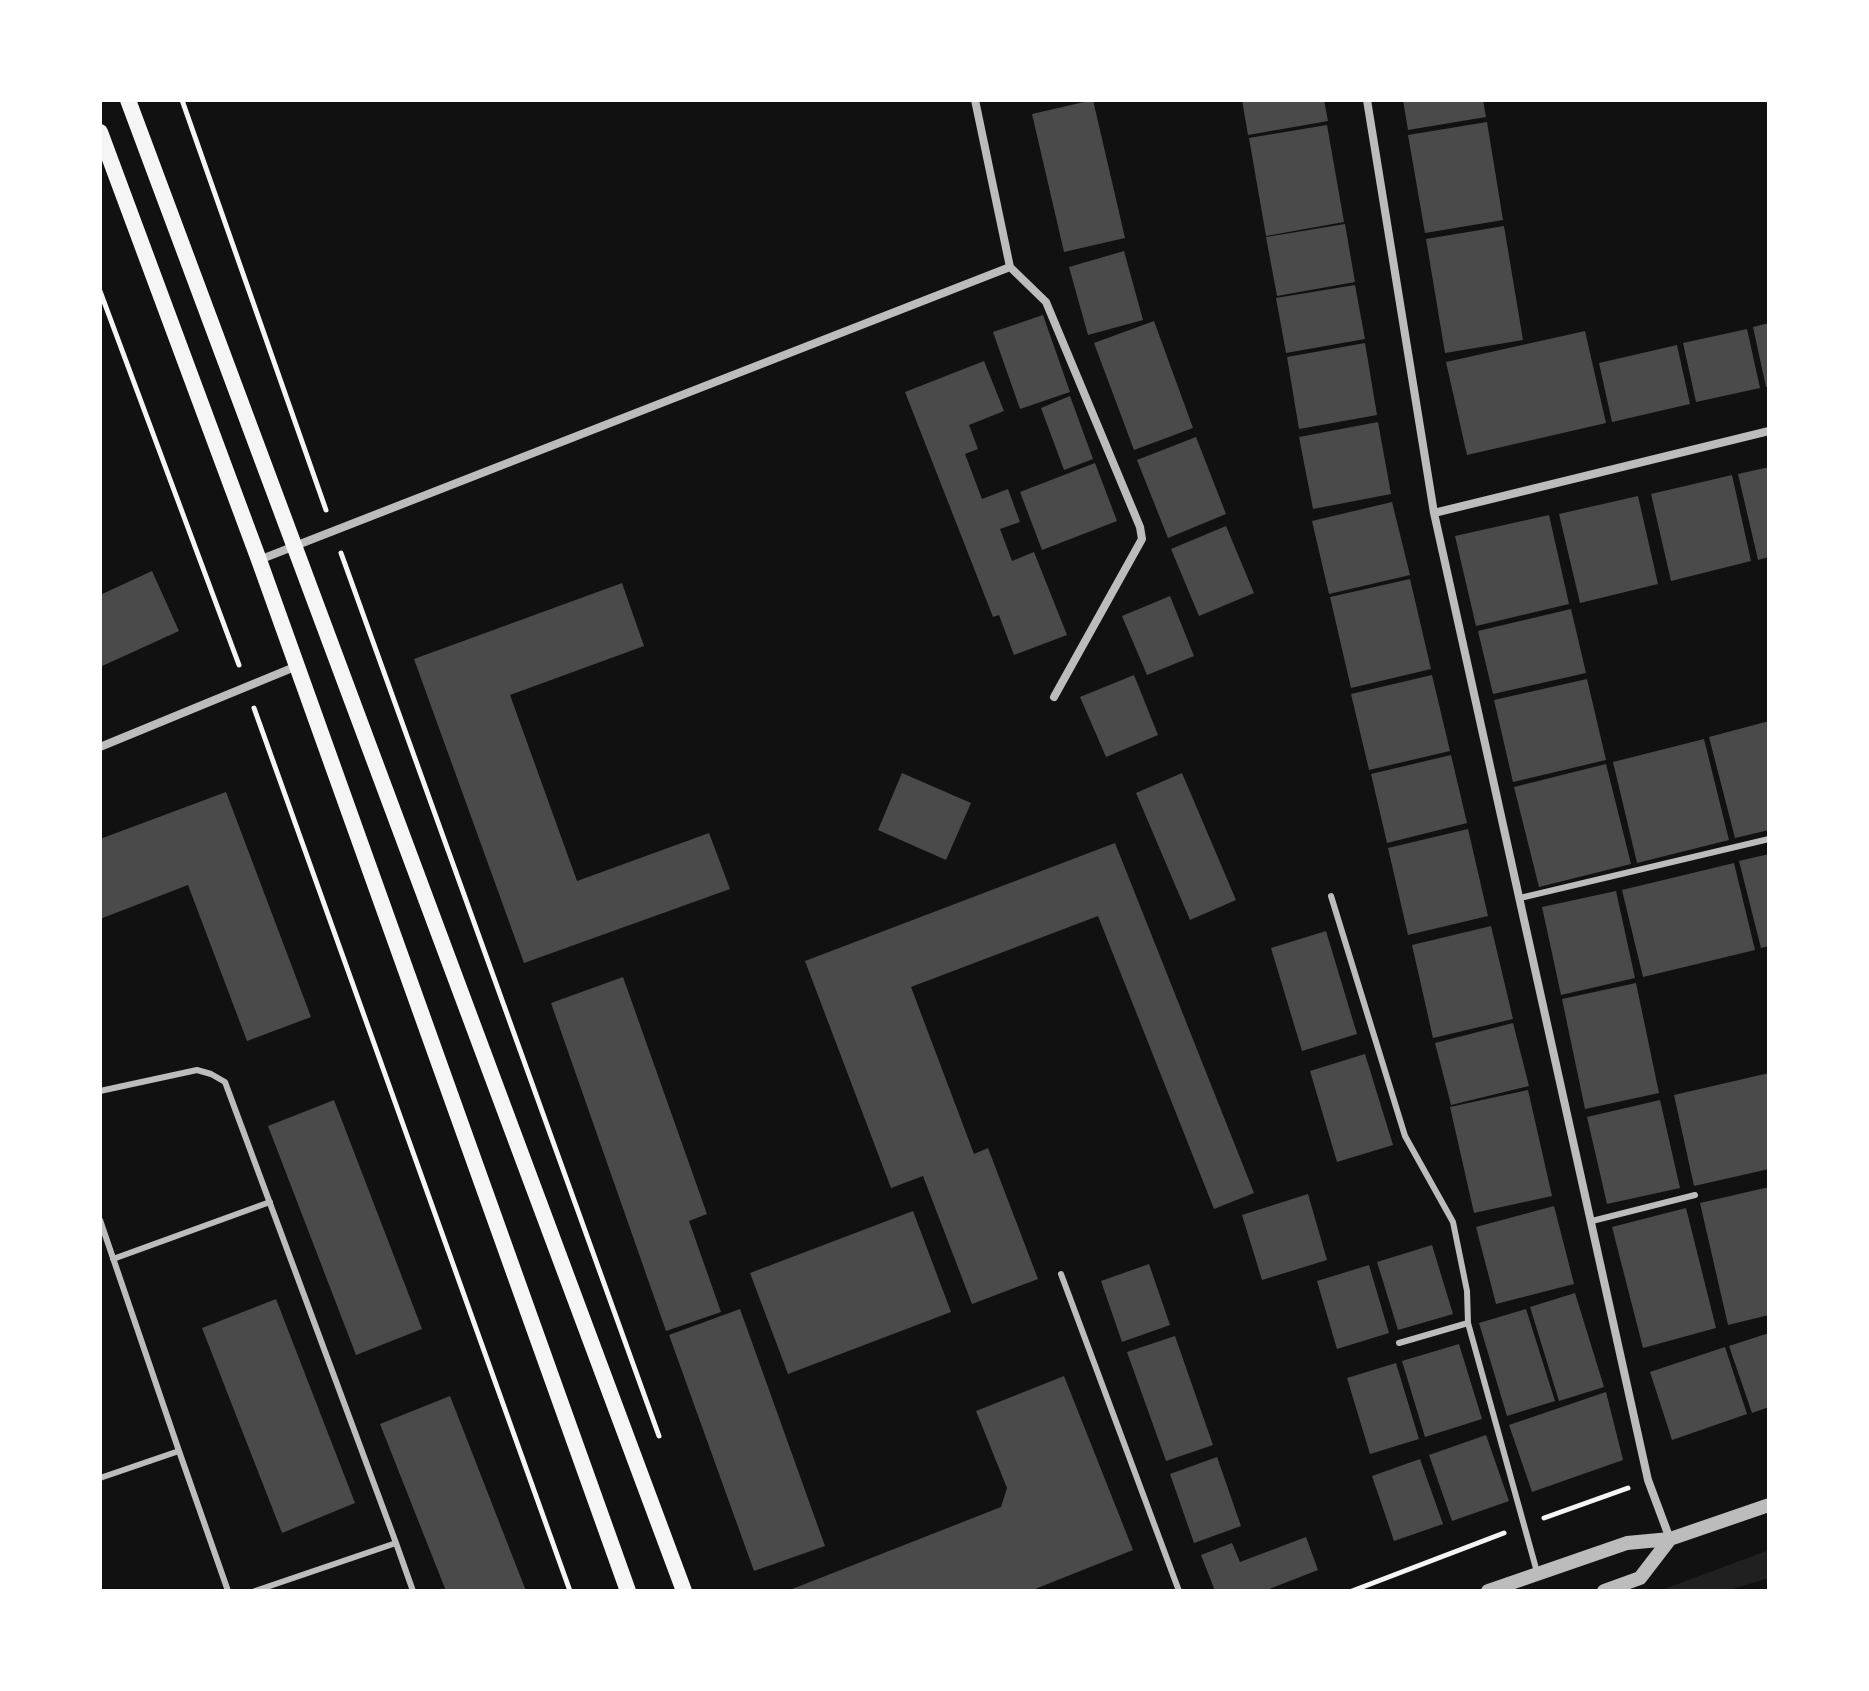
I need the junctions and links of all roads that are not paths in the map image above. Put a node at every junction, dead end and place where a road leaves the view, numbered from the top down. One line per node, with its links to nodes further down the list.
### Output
1 (128, 100): 8 (main road)
2 (975, 100): 5 (street)
3 (1367, 100): 7 (street)
4 (100, 132): 9 (main road)
5 (1010, 267): 8 (street); 11 (street)
6 (1769, 431): 7 (street)
7 (1434, 513): 15 (street)
8 (294, 546): 9 (street); 35 (main road)
9 (259, 560): 10 (main road)
10 (297, 666): 12 (street); 34 (main road)
11 (1054, 697)
12 (100, 747)
13 (1769, 839): 15 (lane)
14 (1331, 896): 23 (lane)
15 (1520, 898): 20 (street)
16 (100, 1091): 18 (lane)
17 (1695, 1195): 20 (lane)
18 (270, 1202): 21 (lane); 29 (lane)
19 (100, 1220): 21 (lane)
20 (1592, 1221): 28 (street)
21 (113, 1259): 25 (lane)
22 (1061, 1274): 36 (lane)
23 (1468, 1323): 24 (lane); 30 (lane)
24 (1399, 1343)
25 (179, 1451): 26 (lane); 31 (lane)
26 (100, 1478)
27 (1769, 1505): 28 (street)
28 (1670, 1539): 30 (street); 38 (street)
29 (396, 1543): 32 (lane); 33 (lane)
30 (1537, 1572): 37 (street)
31 (228, 1591)
32 (255, 1591)
33 (413, 1591)
34 (628, 1591)
35 (684, 1591)
36 (1179, 1591)
37 (1488, 1591)
38 (1604, 1591)

